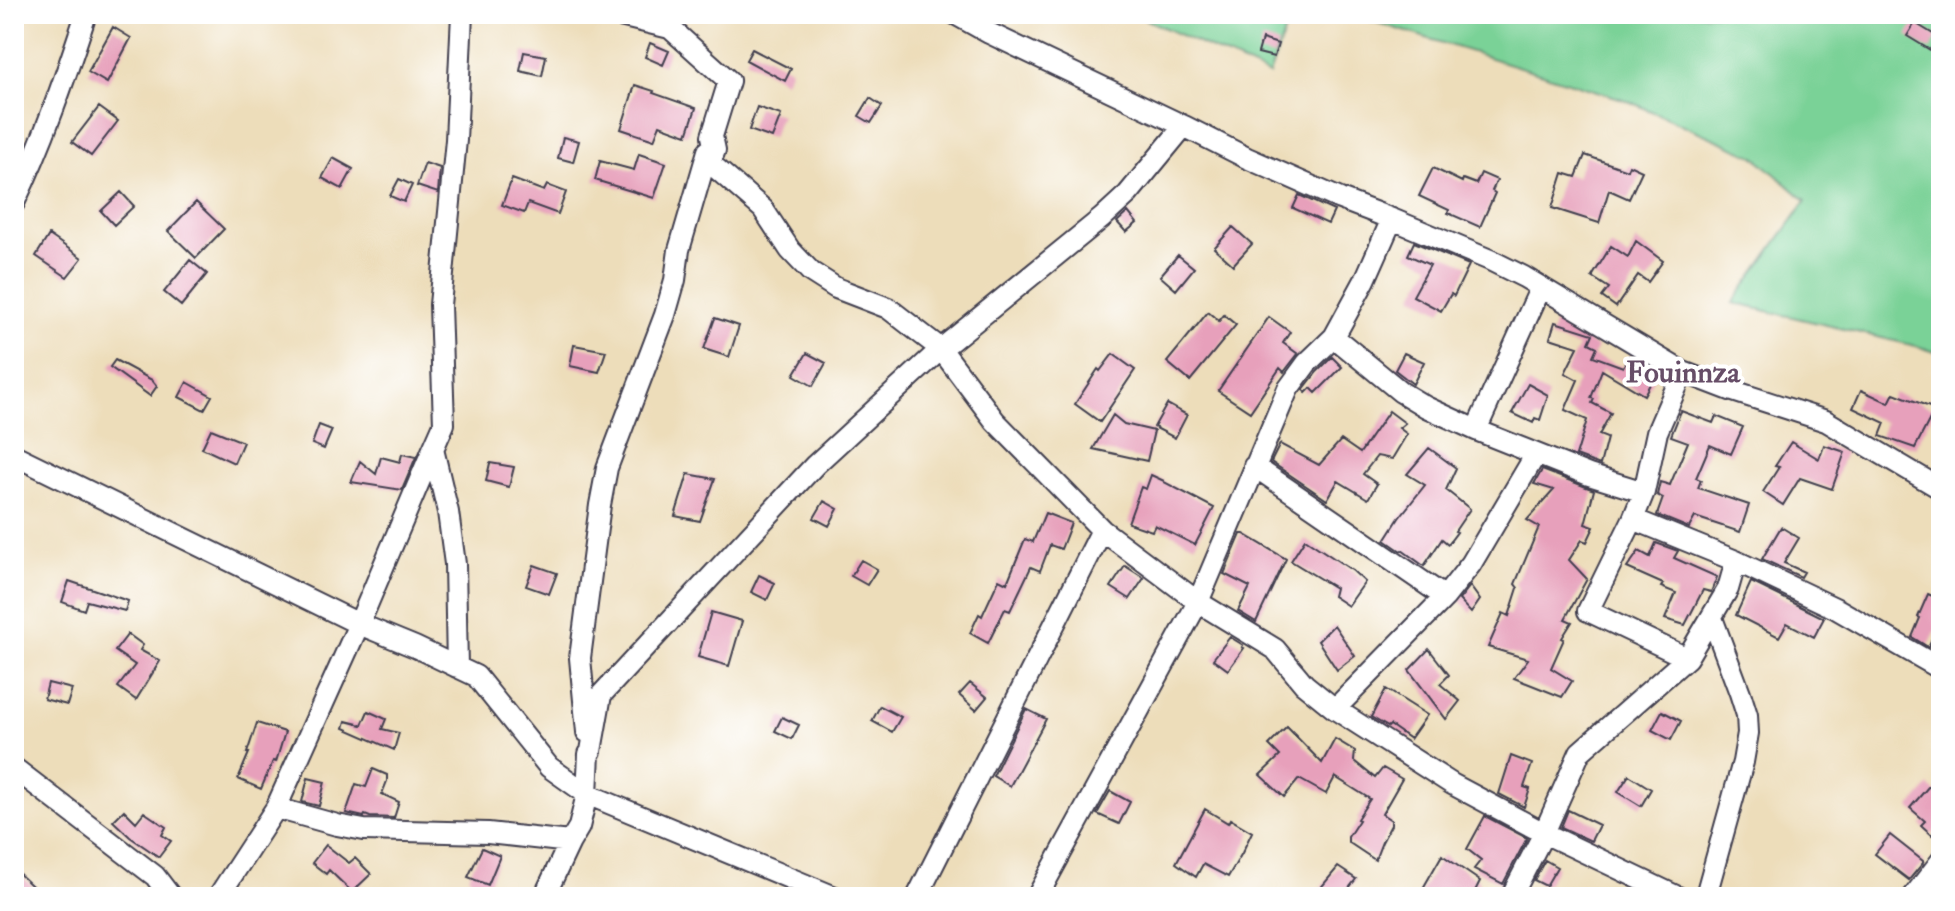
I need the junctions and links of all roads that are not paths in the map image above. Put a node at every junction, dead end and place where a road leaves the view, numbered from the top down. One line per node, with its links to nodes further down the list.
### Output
1 (86, 14): 7 (street)
2 (462, 14): 14 (street)
3 (612, 14): 6 (street)
4 (955, 14): 5 (street)
5 (1184, 126): 8 (street); 11 (street)
6 (712, 136): 11 (street); 31 (street)
7 (14, 203)
8 (1392, 219): 9 (street); 10 (street)
9 (1541, 287): 12 (street); 13 (street)
10 (1334, 337): 13 (street); 17 (street)
11 (941, 349): 21 (street); 31 (street)
12 (1683, 372): 18 (street); 19 (street)
13 (1476, 430): 15 (street)
14 (433, 449): 26 (street); 28 (street)
15 (1536, 454): 19 (street); 23 (street)
16 (14, 455): 26 (street)
17 (1254, 466): 23 (street); 24 (street)
18 (1941, 489)
19 (1644, 492): 20 (street)
20 (1633, 519): 22 (street); 27 (street)
21 (1102, 530): 24 (street); 42 (street)
22 (1736, 561): 25 (street); 29 (street)
23 (1445, 597): 30 (street)
24 (1198, 602): 30 (street); 43 (street)
25 (1712, 618): 27 (street); 46 (street)
26 (359, 624): 28 (street); 34 (street)
27 (1687, 658): 35 (street)
28 (457, 667): 33 (street)
29 (1941, 669)
30 (1335, 709): 35 (street)
31 (589, 754): 33 (street)
32 (14, 768): 38 (street)
33 (587, 794): 36 (street); 41 (street)
34 (276, 808): 36 (street); 39 (street)
35 (1544, 833): 44 (street); 45 (street)
36 (570, 842): 40 (street)
37 (1941, 861): 47 (street)
38 (171, 897)
39 (218, 897)
40 (544, 897)
41 (835, 897)
42 (917, 897)
43 (1037, 897)
44 (1511, 897)
45 (1678, 897)
46 (1712, 897)
47 (1913, 897)

